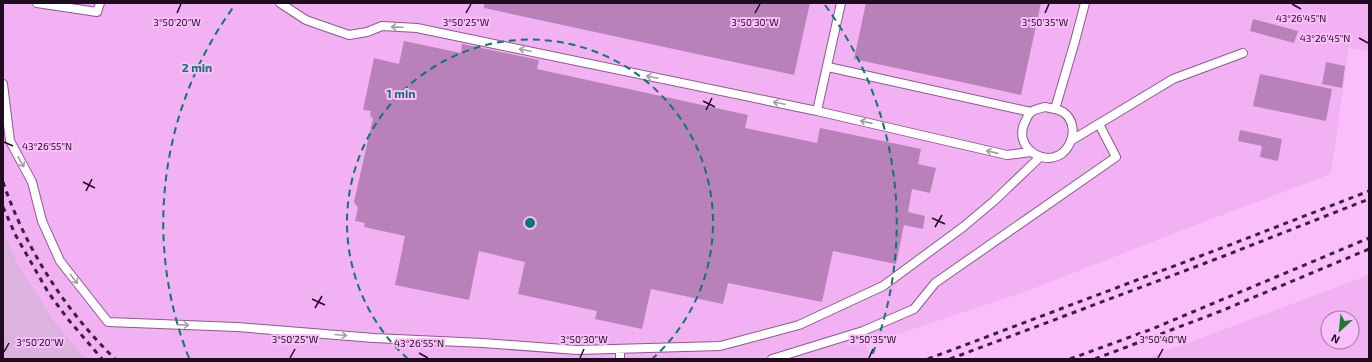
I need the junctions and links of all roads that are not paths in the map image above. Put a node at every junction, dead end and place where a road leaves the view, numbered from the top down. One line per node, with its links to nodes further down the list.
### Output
1 (38, 3): 2 (lane)
2 (100, 3)
3 (280, 3): 10 (lane, one-way to 3)
4 (841, 3): 7 (lane)
5 (1085, 3): 9 (lane)
6 (1243, 53): 12 (lane)
7 (828, 67): 10 (lane); 11 (lane)
8 (3, 84): 16 (lane, one-way to 16)
9 (1055, 109): 11 (lane); 13 (lane)
10 (817, 111): 14 (lane, one-way to 10)
11 (1031, 112): 14 (lane)
12 (1099, 124): 13 (lane); 18 (lane)
13 (1072, 140): 15 (lane)
14 (1031, 152): 15 (lane)
15 (1040, 157): 16 (lane)
16 (620, 349): 17 (lane)
17 (620, 359)
18 (772, 359)

